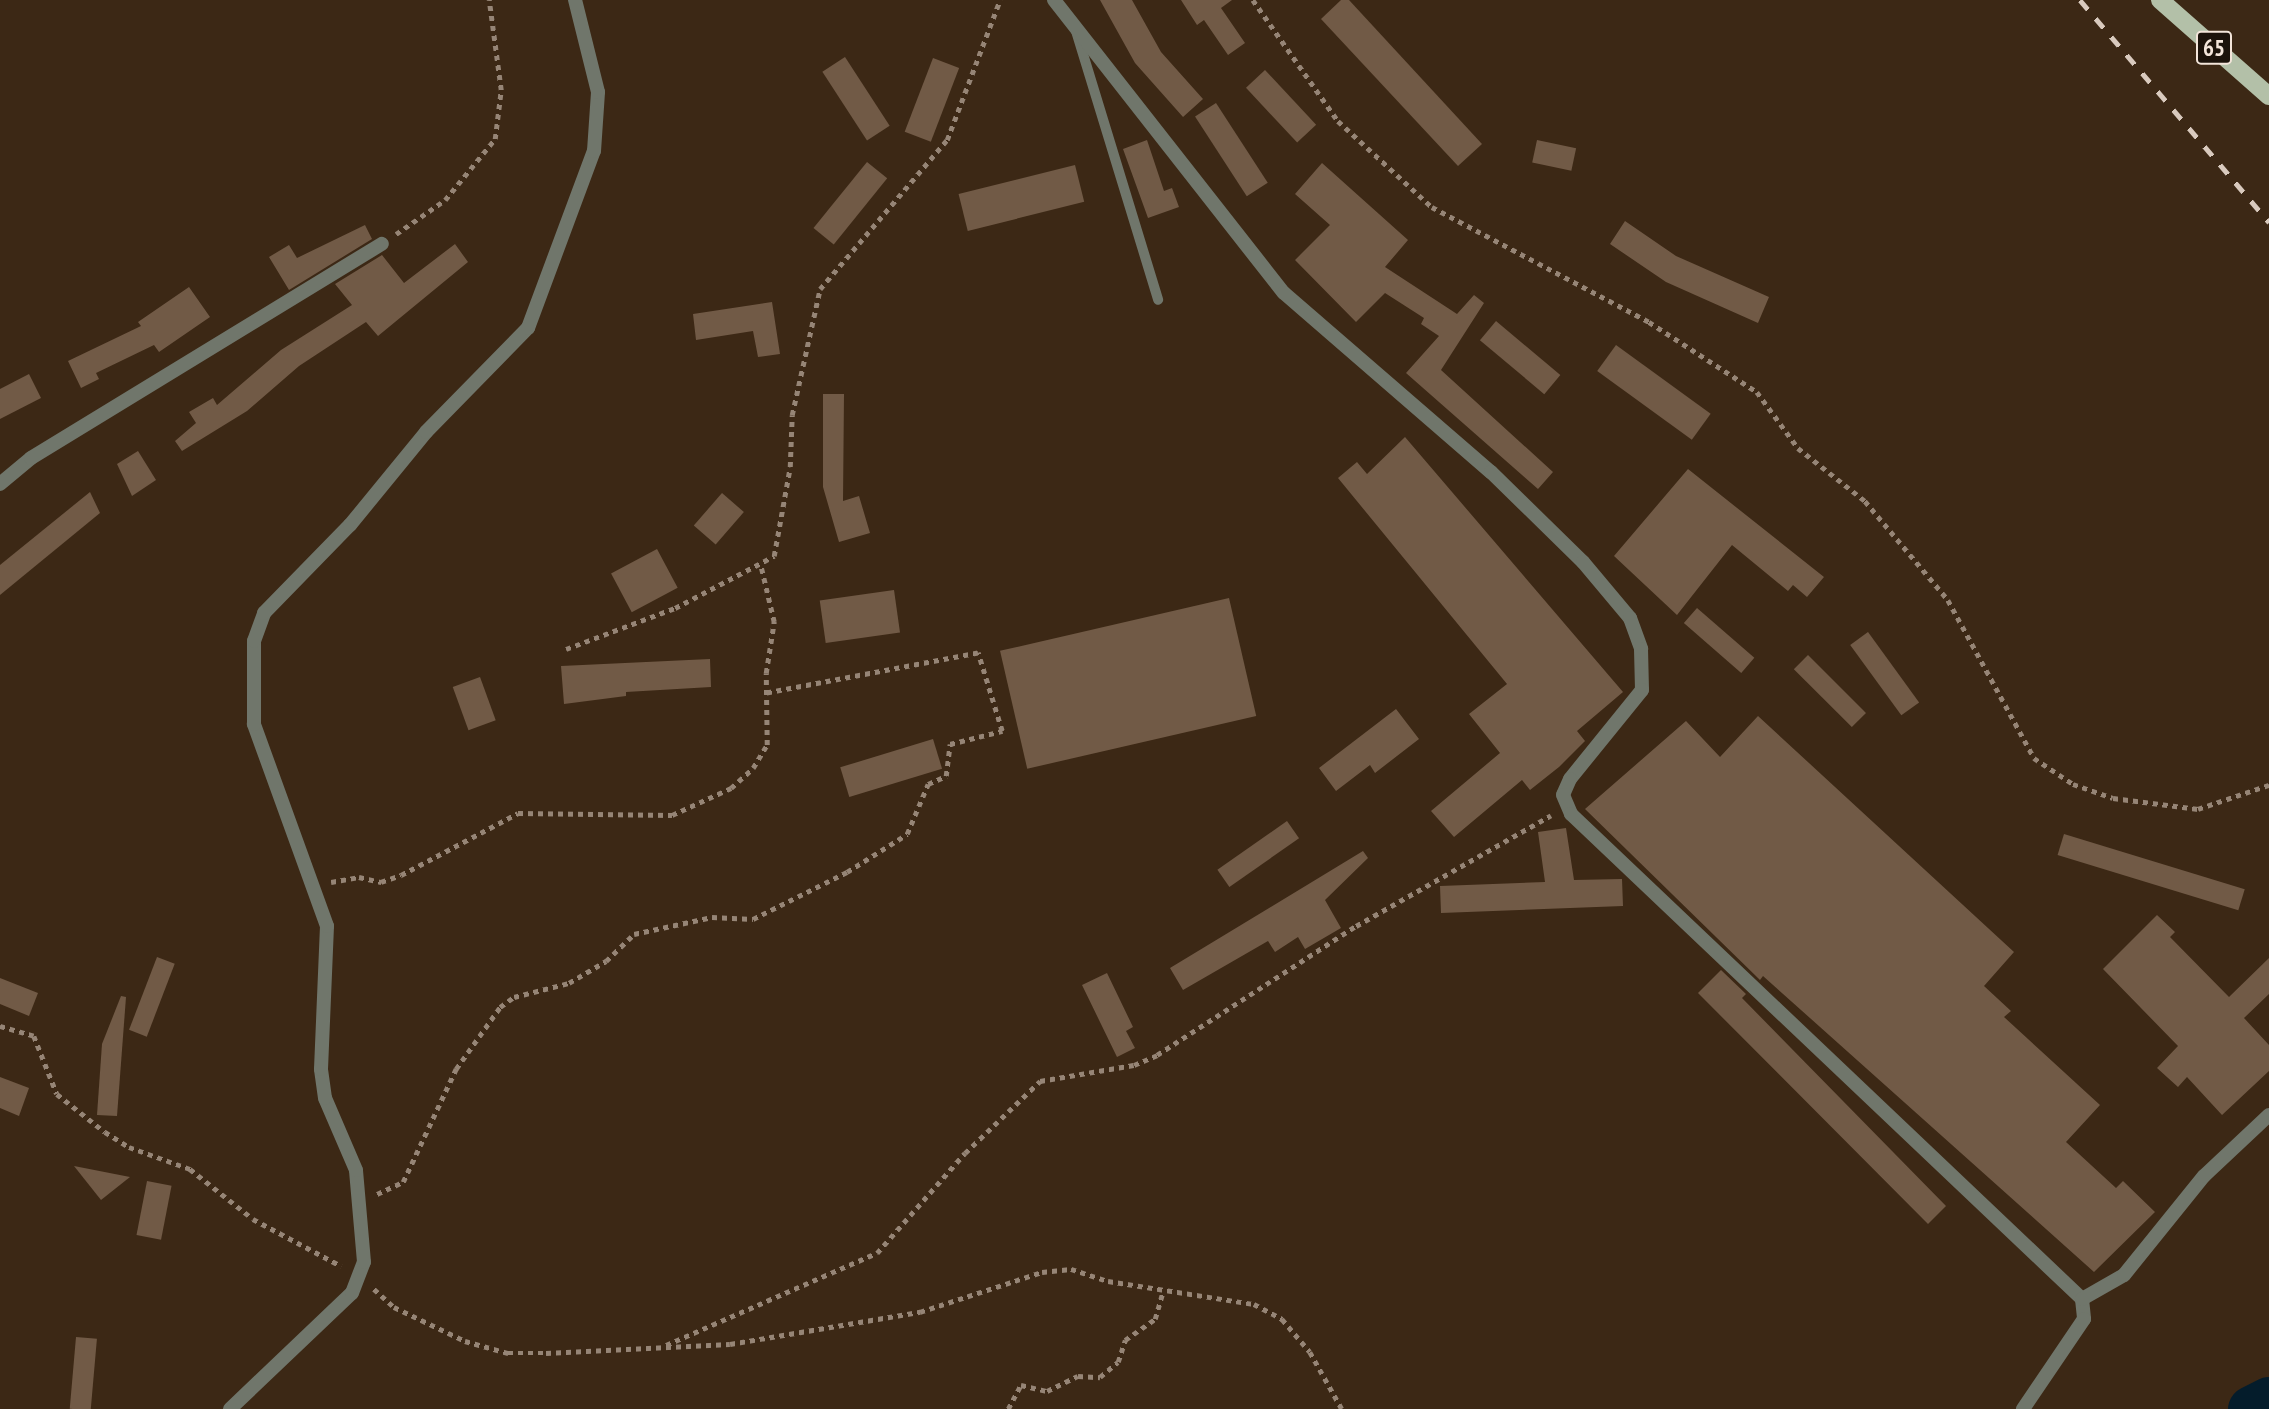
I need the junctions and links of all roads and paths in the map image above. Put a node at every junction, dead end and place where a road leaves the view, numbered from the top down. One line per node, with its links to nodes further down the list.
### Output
1 (489, 0): 9 (path)
2 (575, 0): 17 (street)
3 (1000, 0): 12 (path)
4 (1054, 0): 7 (street)
5 (1253, 0): 15 (path)
6 (2160, 0): 8 (main road, 65)
7 (1075, 28): 10 (lane); 16 (street)
8 (2269, 96)
9 (382, 244): 11 (street)
10 (1158, 300)
11 (0, 484)
12 (761, 567): 13 (path); 14 (path)
13 (566, 649)
14 (767, 693): 17 (path); 20 (path)
15 (2269, 785)
16 (1567, 806): 23 (street); 24 (path)
17 (317, 888): 20 (street)
18 (0, 1026): 21 (path)
19 (2269, 1115): 23 (street)
20 (362, 1201): 21 (street)
21 (359, 1276): 24 (path); 25 (street)
22 (1163, 1291): 24 (path); 26 (path); 27 (path)
23 (2082, 1298): 28 (street)
24 (663, 1347)
25 (230, 1409)
26 (1008, 1409)
27 (1342, 1409)
28 (2023, 1409)

